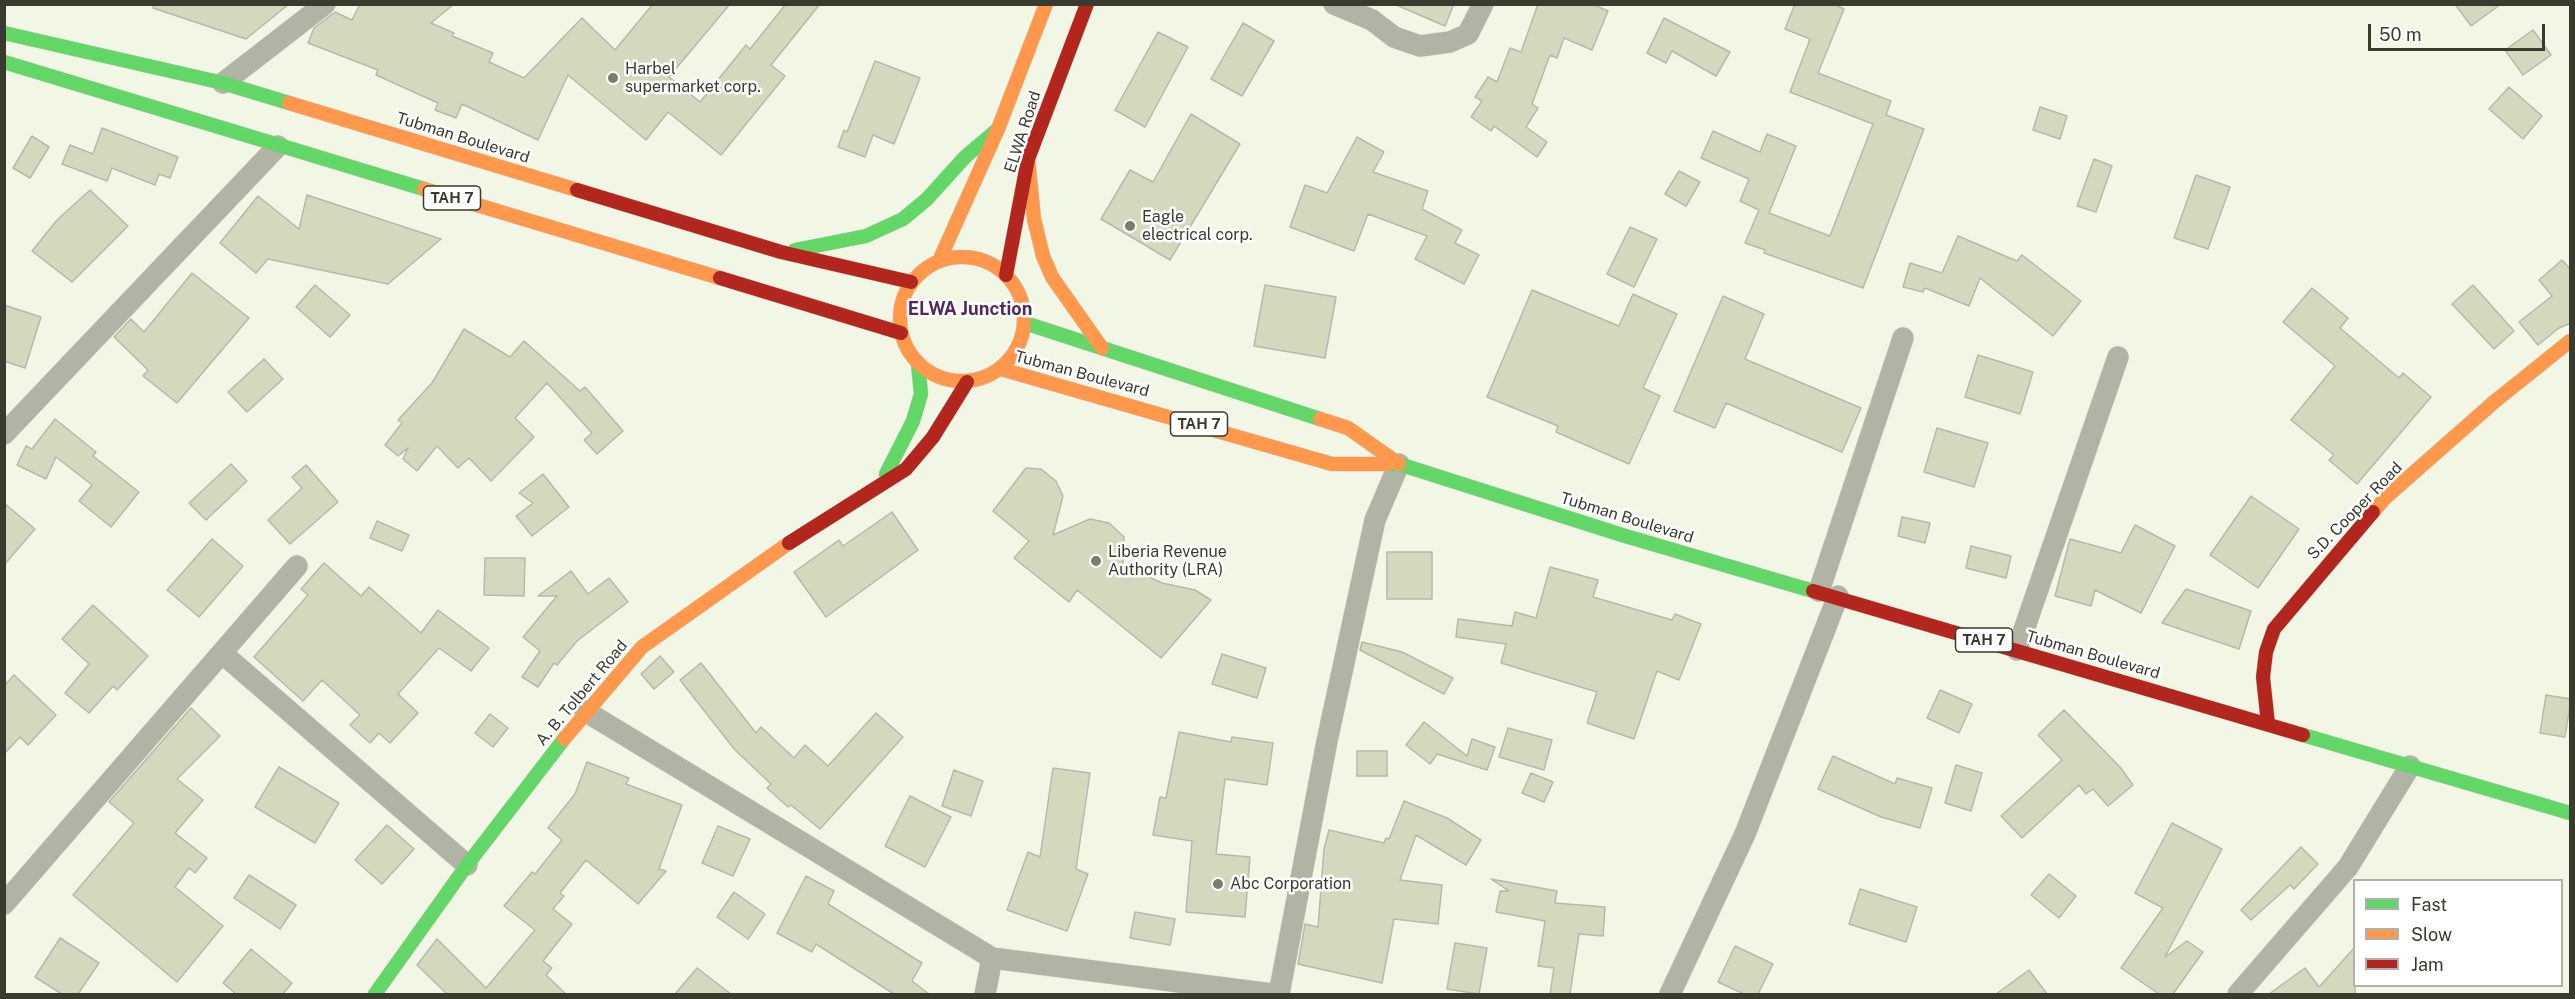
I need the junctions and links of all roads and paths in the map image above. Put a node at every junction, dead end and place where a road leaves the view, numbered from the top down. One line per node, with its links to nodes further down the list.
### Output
1 (325, 4): 8 (street)
2 (1046, 4): 9 (main road, ELWA Road)
3 (1087, 4): 11 (main road, ELWA Road)
4 (1334, 4): 5 (street)
5 (1483, 4)
6 (4, 33): 8 (main road, Tubman Boulevard / TAH 7)
7 (4, 62): 10 (main road, TAH 7)
8 (223, 82): 12 (main road, Tubman Boulevard / TAH 7)
9 (998, 129): 12 (main road); 13 (main road, ELWA Road)
10 (278, 146): 17 (main road, TAH 7); 25 (street)
11 (1028, 159): 14 (main road, ELWA Road); 20 (main road)
12 (781, 252): 15 (main road, Tubman Boulevard)
13 (939, 261): 14 (main road); 15 (main road)
14 (1006, 275): 16 (main road)
15 (911, 282): 17 (main road)
16 (1024, 323): 20 (main road, Tubman Boulevard / TAH 7); 23 (main road)
17 (901, 333): 22 (main road)
18 (1903, 338): 29 (street)
19 (2571, 341): 33 (main road, S.D. Cooper Road)
20 (1102, 348): 26 (main road, Tubman Boulevard / TAH 7)
21 (2118, 357): 30 (street)
22 (918, 364): 24 (main road); 27 (main road, A. B. Tolbert Road)
23 (1001, 369): 24 (main road); 26 (main road, Tubman Boulevard / TAH 7)
24 (967, 382): 27 (main road, A. B. Tolbert Road)
25 (4, 434)
26 (1399, 464): 29 (main road, Tubman Boulevard / TAH 7); 42 (street)
27 (882, 482): 32 (main road, A. B. Tolbert Road)
28 (297, 566): 31 (street)
29 (1829, 594): 30 (main road, Tubman Boulevard / TAH 7); 43 (street)
30 (2017, 650): 33 (main road, Tubman Boulevard / TAH 7)
31 (224, 654): 36 (street); 37 (street)
32 (585, 711): 36 (main road, A. B. Tolbert Road); 38 (street)
33 (2268, 724): 34 (main road, Tubman Boulevard / TAH 7)
34 (2410, 766): 35 (main road, Tubman Boulevard / TAH 7); 44 (street)
35 (2571, 813)
36 (467, 865): 39 (main road, A. B. Tolbert Road)
37 (4, 904)
38 (992, 958): 40 (street); 41 (street)
39 (375, 994)
40 (985, 994)
41 (1272, 994)
42 (1279, 994)
43 (1670, 994)
44 (2238, 994)

